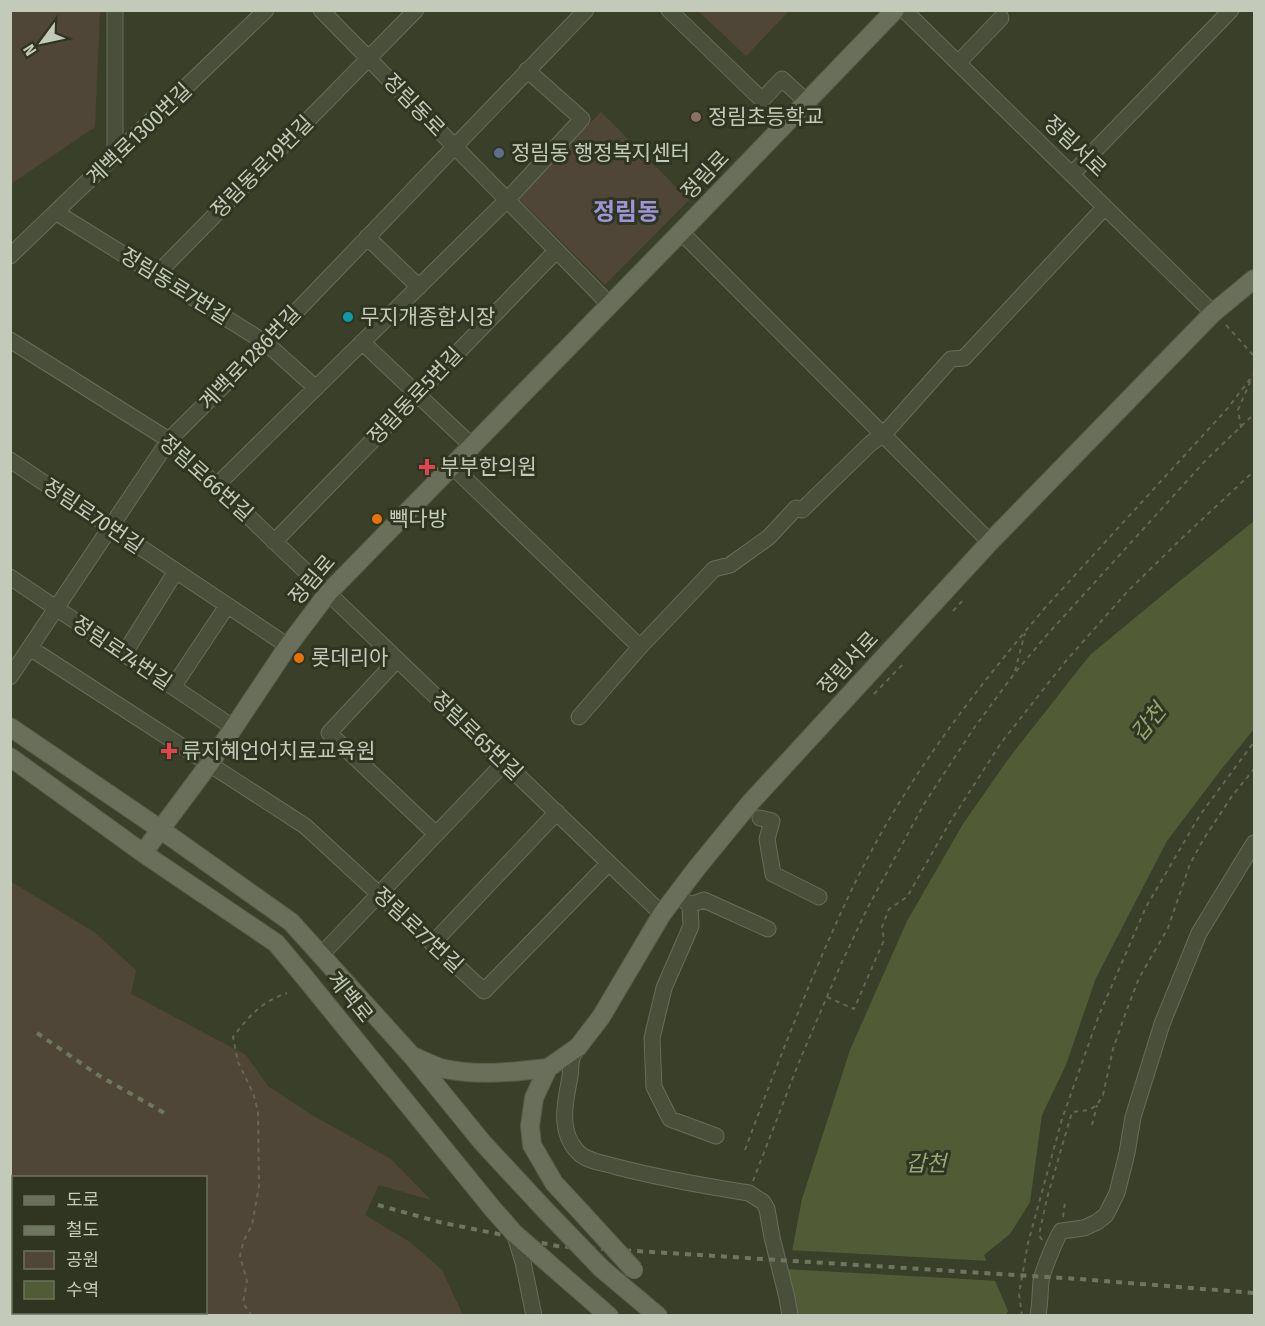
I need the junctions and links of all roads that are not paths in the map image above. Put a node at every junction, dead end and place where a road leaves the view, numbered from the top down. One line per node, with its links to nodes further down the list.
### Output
1 (115, 10): 16 (street)
2 (266, 10): 16 (street, 계백로1300번길)
3 (321, 10): 11 (street, 정림동로)
4 (416, 10): 11 (street, 정림동로19번길)
5 (586, 10): 13 (street, 계백로1286번길)
6 (669, 10): 14 (street)
7 (895, 10): 14 (main road, 정림로)
8 (904, 10): 12 (street, 정림서로)
9 (1231, 10): 17 (street)
10 (1001, 18): 12 (street)
11 (369, 59): 15 (street, 정림동로); 25 (street, 정림동로19번길)
12 (958, 63): 17 (street, 정림서로)
13 (527, 70): 15 (street, 계백로1286번길); 18 (street)
14 (807, 102): 21 (main road, 정림로)
15 (455, 147): 18 (street, 정림동로); 22 (street, 계백로1286번길)
16 (115, 156): 20 (street, 계백로1300번길)
17 (1072, 174): 19 (street, 정림서로)
18 (507, 200): 23 (street, 정림동로); 27 (street)
19 (1105, 207): 29 (street, 정림서로); 35 (street)
20 (57, 213): 24 (street, 계백로1300번길); 25 (street, 정림동로7번길)
21 (681, 232): 28 (main road, 정림로); 35 (street)
22 (367, 237): 27 (street); 32 (street, 계백로1286번길)
23 (556, 250): 28 (street, 정림동로); 34 (street, 정림동로5번길)
24 (10, 256)
25 (156, 275): 32 (street, 정림동로7번길)
26 (1254, 279): 29 (main road, 정림서로)
27 (419, 287): 31 (street)
28 (610, 305): 37 (main road, 정림로)
29 (1220, 319): 43 (main road, 정림서로)
30 (10, 340): 36 (street, 정림로66번길)
31 (362, 342): 33 (street); 34 (street)
32 (266, 343): 33 (street, 정림동로7번길); 36 (street, 계백로1286번길)
33 (316, 388): 40 (street)
34 (417, 394): 37 (street); 42 (street, 정림동로5번길)
35 (884, 434): 43 (street); 50 (street)
36 (169, 441): 40 (street, 정림로66번길); 41 (street, 계백로1286번길)
37 (472, 446): 39 (main road, 정림로)
38 (10, 460): 41 (street, 정림로70번길)
39 (452, 466): 46 (main road, 정림로); 50 (street)
40 (217, 485): 42 (street, 정림로66번길)
41 (111, 527): 44 (street, 정림로70번길); 48 (street, 계백로1286번길)
42 (274, 542): 46 (street, 정림로66번길)
43 (990, 542): 71 (main road, 정림서로)
44 (176, 571): 47 (street, 정림로70번길); 52 (street)
45 (10, 578): 48 (street, 정림로74번길)
46 (328, 593): 49 (main road, 정림로); 53 (street, 정림로65번길)
47 (227, 606): 49 (street, 정림로70번길); 55 (street)
48 (56, 608): 51 (street, 계백로1286번길); 52 (street, 정림로74번길)
49 (288, 646): 58 (main road, 정림로)
50 (640, 647): 56 (street)
51 (30, 648): 54 (street, 계백로1286번길); 61 (street)
52 (124, 654): 55 (street, 정림로74번길)
53 (397, 660): 60 (street, 정림로65번길); 65 (street)
54 (10, 677)
55 (173, 687): 58 (street, 정림로74번길)
56 (579, 717)
57 (10, 727): 64 (main road, 계백로)
58 (234, 728): 61 (main road, 정림로)
59 (10, 757): 67 (main road, 계백로)
60 (504, 762): 62 (street, 정림로65번길); 65 (street, 계백로)
61 (210, 763): 64 (main road, 정림로); 69 (street, 정림로77번길)
62 (557, 812): 68 (street, 정림로65번길); 74 (street)
63 (760, 818): 70 (street)
64 (160, 829): 67 (main road, 정림로); 75 (main road, 계백로)
65 (436, 834): 69 (street, 계백로)
66 (1254, 843): 86 (street)
67 (143, 852): 80 (main road, 계백로, bridge)
68 (609, 863): 72 (street, 정림로65번길); 74 (street, 정림로77번길)
69 (379, 894): 74 (street, 정림로77번길); 75 (street, 계백로)
70 (819, 897)
71 (683, 900): 72 (main road, 정림서로); 73 (street); 79 (street)
72 (663, 914): 76 (main road, 정림서로)
73 (768, 929)
74 (433, 943)
75 (321, 955): 77 (main road, 계백로)
76 (578, 1047): 78 (main road, 정림서로); 85 (street)
77 (412, 1056): 78 (main road); 81 (main road, 계백로, bridge)
78 (548, 1068): 81 (main road, bridge)
79 (716, 1136)
80 (514, 1233): 82 (street, bridge); 83 (main road, 계백로, bridge)
81 (642, 1303): 84 (main road)
82 (534, 1316)
83 (609, 1316)
84 (658, 1316)
85 (790, 1316)
86 (1038, 1316)

